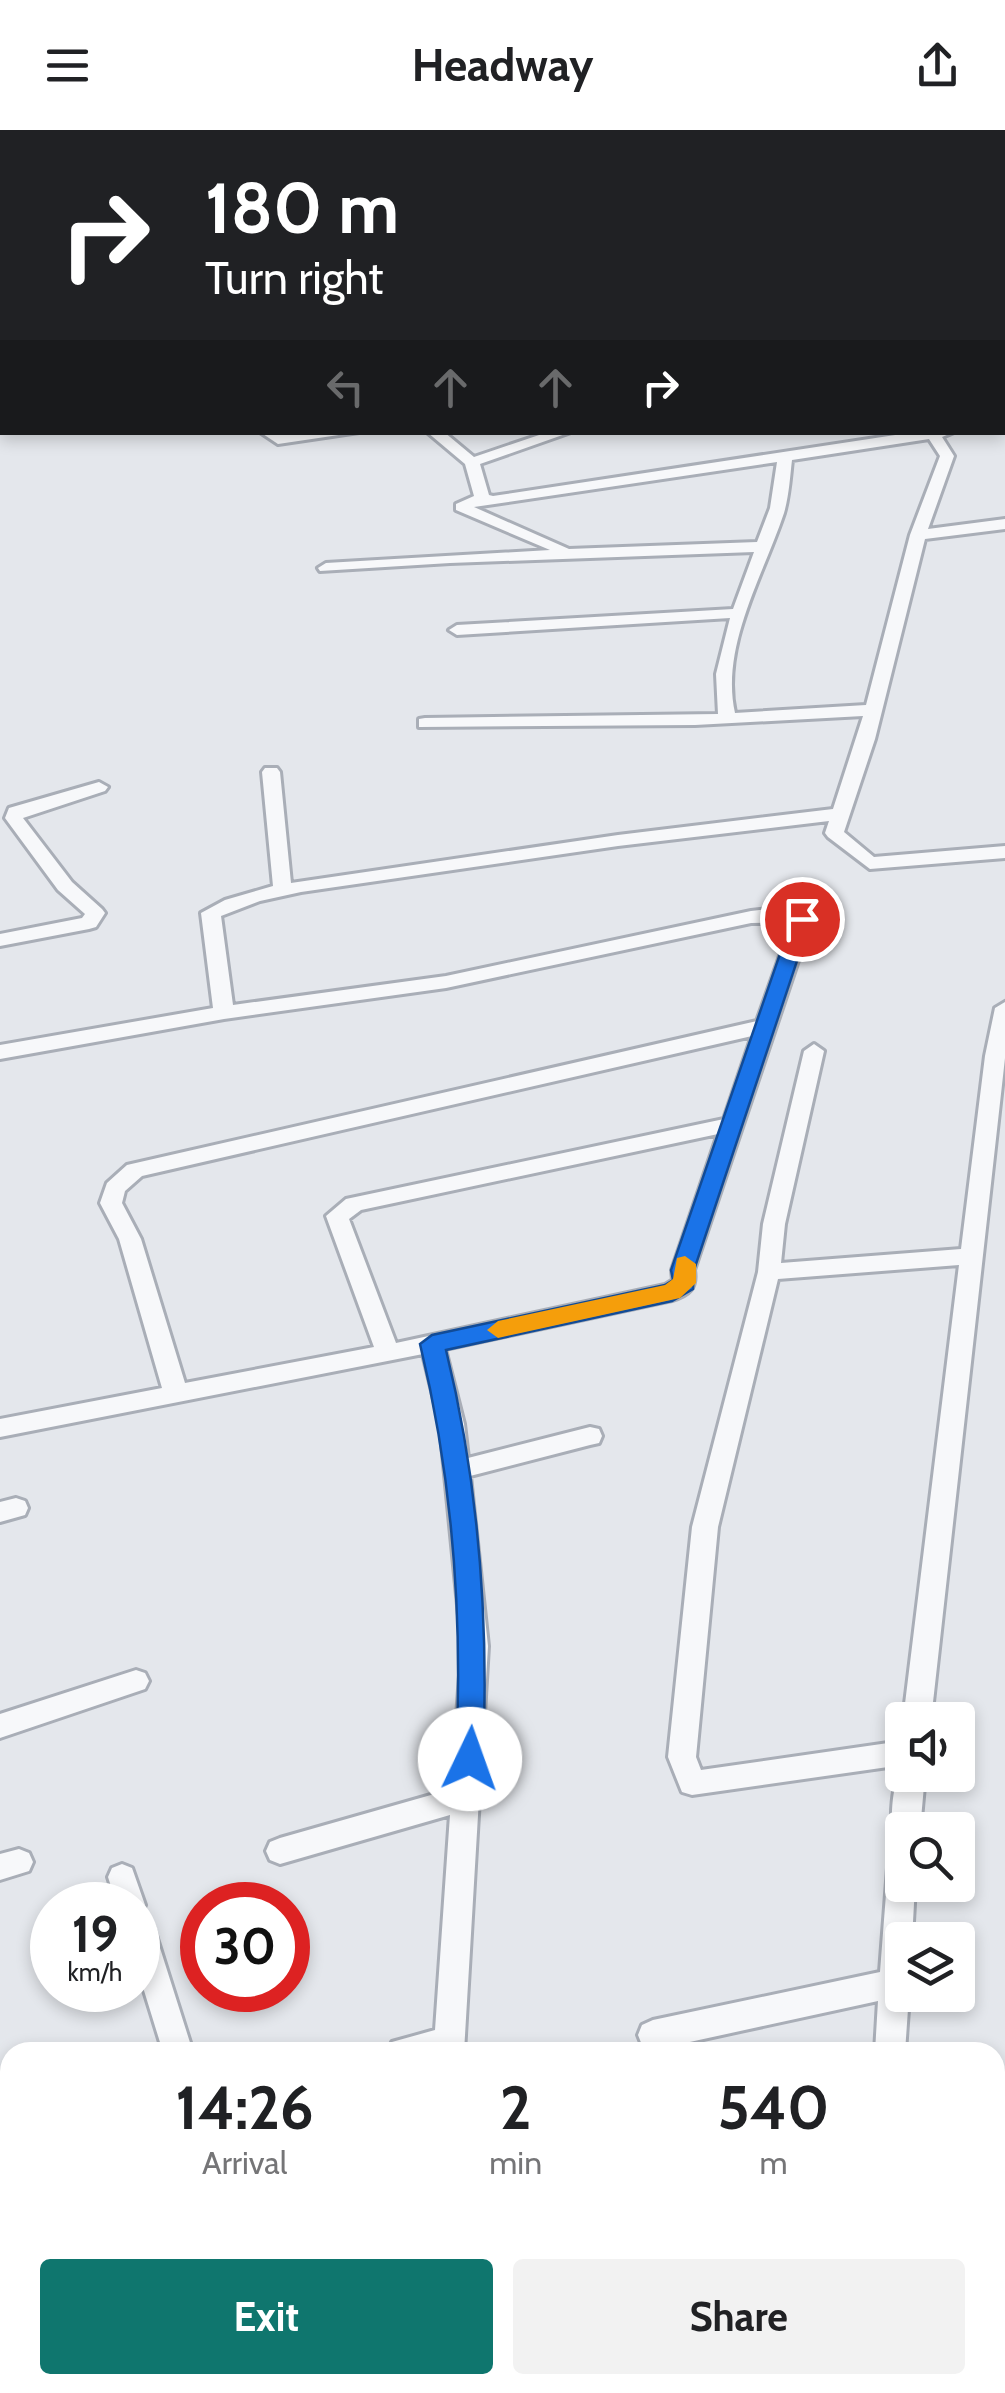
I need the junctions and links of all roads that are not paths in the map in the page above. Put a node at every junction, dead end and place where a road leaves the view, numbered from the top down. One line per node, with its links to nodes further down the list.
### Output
1 (271, 435): 2 (street)
2 (324, 435)
3 (438, 435): 9 (street)
4 (555, 435): 9 (street)
5 (917, 435): 7 (street)
6 (940, 435): 12 (street)
7 (870, 437): 8 (street)
8 (785, 460): 10 (street); 13 (street)
9 (472, 462): 10 (street)
10 (482, 498): 14 (street)
11 (1005, 524): 12 (street)
12 (918, 534): 18 (street)
13 (759, 546): 14 (street); 16 (street)
14 (568, 552): 15 (street)
15 (326, 568)
16 (739, 613): 17 (street); 19 (street)
17 (457, 630)
18 (872, 710): 19 (street); 23 (street)
19 (727, 716): 20 (street)
20 (426, 724)
21 (272, 772): 25 (street)
22 (99, 787): 26 (street)
23 (840, 814): 24 (street); 25 (street)
24 (1005, 852)
25 (283, 892): 28 (street)
26 (0, 940)
27 (1005, 1008): 33 (street)
28 (224, 1013): 29 (street); 31 (street)
29 (766, 1026): 32 (street); 37 (street)
30 (814, 1050): 34 (street)
31 (0, 1052)
32 (734, 1124): 35 (street); 36 (street)
33 (972, 1256): 34 (street); 42 (street)
34 (769, 1272): 44 (street)
35 (432, 1344): 36 (street); 40 (street)
36 (388, 1354): 37 (street)
37 (176, 1393): 38 (street)
38 (0, 1428)
39 (590, 1436): 40 (street)
40 (457, 1470): 45 (street)
41 (136, 1680): 43 (street)
42 (918, 1702)
43 (0, 1726)
44 (885, 1755)
45 (468, 1797): 46 (street); 52 (street)
46 (280, 1851)
47 (885, 1985): 50 (street)
48 (160, 1995): 51 (street)
49 (891, 2012): 53 (street)
50 (653, 2035)
51 (175, 2042)
52 (449, 2042)
53 (890, 2042)

